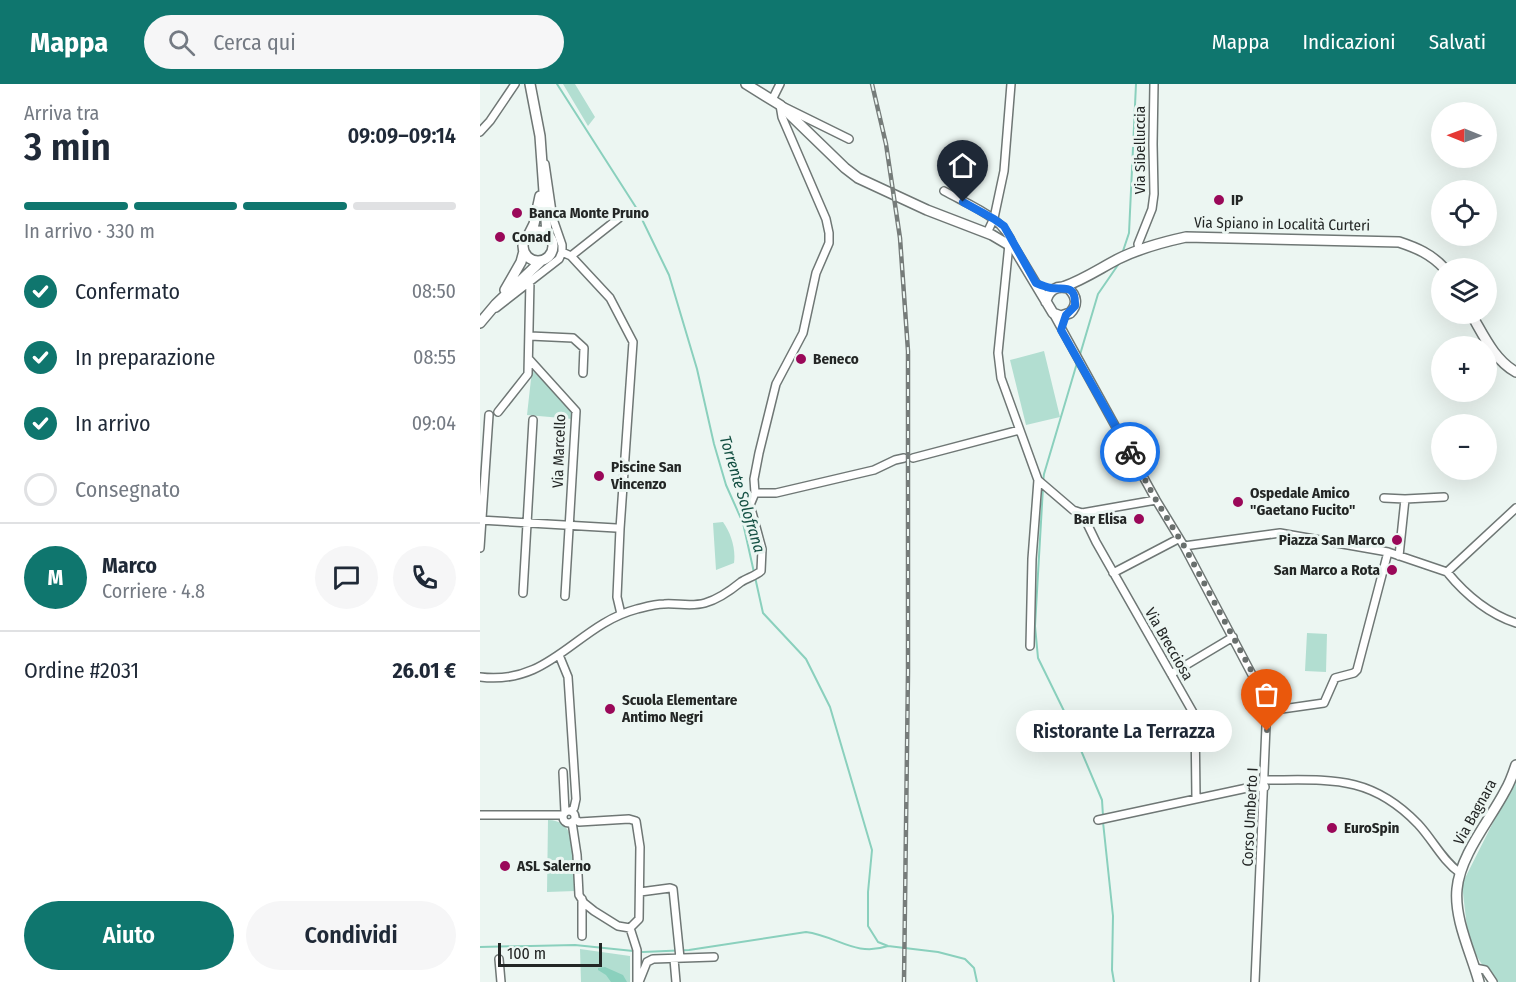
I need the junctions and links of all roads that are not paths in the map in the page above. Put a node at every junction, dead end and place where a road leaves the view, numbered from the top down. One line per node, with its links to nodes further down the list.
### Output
1 (515, 84): 9 (street)
2 (530, 84): 12 (main road)
3 (746, 84): 7 (main road)
4 (780, 84): 7 (street)
5 (1011, 84): 16 (street)
6 (1155, 84): 22 (street, Via Sibelluccia)
7 (776, 103): 8 (main road); 10 (street); 11 (street)
8 (797, 121): 10 (street); 17 (main road)
9 (480, 132)
10 (789, 133): 50 (street)
11 (849, 139)
12 (542, 156): 13 (main road); 21 (street)
13 (543, 181): 18 (main road); 19 (main road)
14 (944, 191): 16 (street)
15 (619, 218): 24 (street)
16 (994, 219): 17 (street); 20 (street)
17 (987, 233): 20 (main road)
18 (529, 234): 19 (main road); 23 (main road)
19 (548, 235): 21 (street); 26 (main road)
20 (1011, 246): 29 (main road); 46 (street)
21 (562, 248): 24 (street); 26 (street)
22 (1139, 250): 25 (main road, Via Spiano in Località Curteri); 28 (main road, Via Spiano in Località Curteri)
23 (524, 251): 26 (main road); 33 (main road)
24 (571, 256): 70 (street)
25 (1434, 258)
26 (544, 265): 27 (street); 33 (main road)
27 (531, 280): 33 (street); 39 (street)
28 (1084, 280): 30 (main road, Via Spiano in Località Curteri); 31 (main road, Via Spiano in Località Curteri)
29 (1036, 283): 30 (main road); 32 (main road)
30 (1058, 288): 31 (main road); 32 (main road)
31 (1075, 296): 35 (main road)
32 (1046, 302): 34 (main road)
33 (493, 308): 36 (main road)
34 (1053, 314): 35 (main road); 38 (street, Corso Umberto I)
35 (1066, 315): 38 (street)
36 (480, 323)
37 (1477, 324): 41 (main road)
38 (1061, 330): 54 (street, Corso Umberto I)
39 (530, 336): 40 (street); 42 (street)
40 (529, 359): 43 (street); 59 (street, Via Marcello)
41 (1516, 372)
42 (583, 373)
43 (498, 412)
44 (489, 415): 57 (street)
45 (533, 420): 58 (street, Via Marcello)
46 (1020, 430): 48 (street); 49 (street)
47 (904, 458): 50 (street)
48 (913, 458)
49 (1040, 482): 56 (street); 73 (street)
50 (754, 493): 70 (street)
51 (1444, 497): 53 (street)
52 (1384, 498): 53 (street)
53 (1405, 499): 65 (street)
54 (1156, 500): 56 (street); 61 (street, Corso Umberto I)
55 (1516, 508): 66 (street)
56 (1082, 513): 67 (street, Via Brecciosa)
57 (481, 520): 58 (street); 63 (street)
58 (527, 523): 59 (street); 68 (street, Via Marcello)
59 (570, 526): 60 (street); 69 (street, Via Marcello)
60 (616, 528)
61 (1178, 539): 62 (street, Corso Umberto I); 67 (street)
62 (1184, 546): 64 (street); 72 (street, Corso Umberto I)
63 (480, 548)
64 (1388, 552): 65 (street); 77 (street)
65 (1399, 556): 66 (street)
66 (1447, 572): 71 (street)
67 (1113, 573): 75 (street, Via Brecciosa)
68 (523, 592)
69 (565, 596)
70 (621, 614): 74 (street)
71 (1516, 623)
72 (1233, 637): 75 (street); 77 (street, Corso Umberto I)
73 (1030, 646)
74 (559, 655): 76 (street); 82 (street)
75 (1171, 674): 81 (street, Via Brecciosa)
76 (480, 677)
77 (1268, 711): 80 (street, Corso Umberto I)
78 (1516, 765): 86 (main road, Via Bagnara)
79 (563, 772): 82 (street)
80 (1265, 783): 81 (street); 86 (street); 98 (street, Corso Umberto I)
81 (1196, 798): 85 (street)
82 (566, 813): 83 (street); 84 (street); 84 (street)
83 (480, 815)
84 (574, 820): 87 (street); 88 (street)
85 (1098, 820)
86 (1460, 873): 94 (main road)
87 (640, 892): 89 (street); 91 (street)
88 (582, 899): 89 (street); 90 (street)
89 (630, 928): 96 (street)
90 (582, 936)
91 (678, 957): 92 (street); 96 (street); 97 (street)
92 (714, 957)
93 (499, 959): 95 (street)
94 (1475, 968): 99 (main road); 100 (street)
95 (501, 982)
96 (638, 982)
97 (676, 982)
98 (1255, 982)
99 (1479, 982)
100 (1493, 982)

